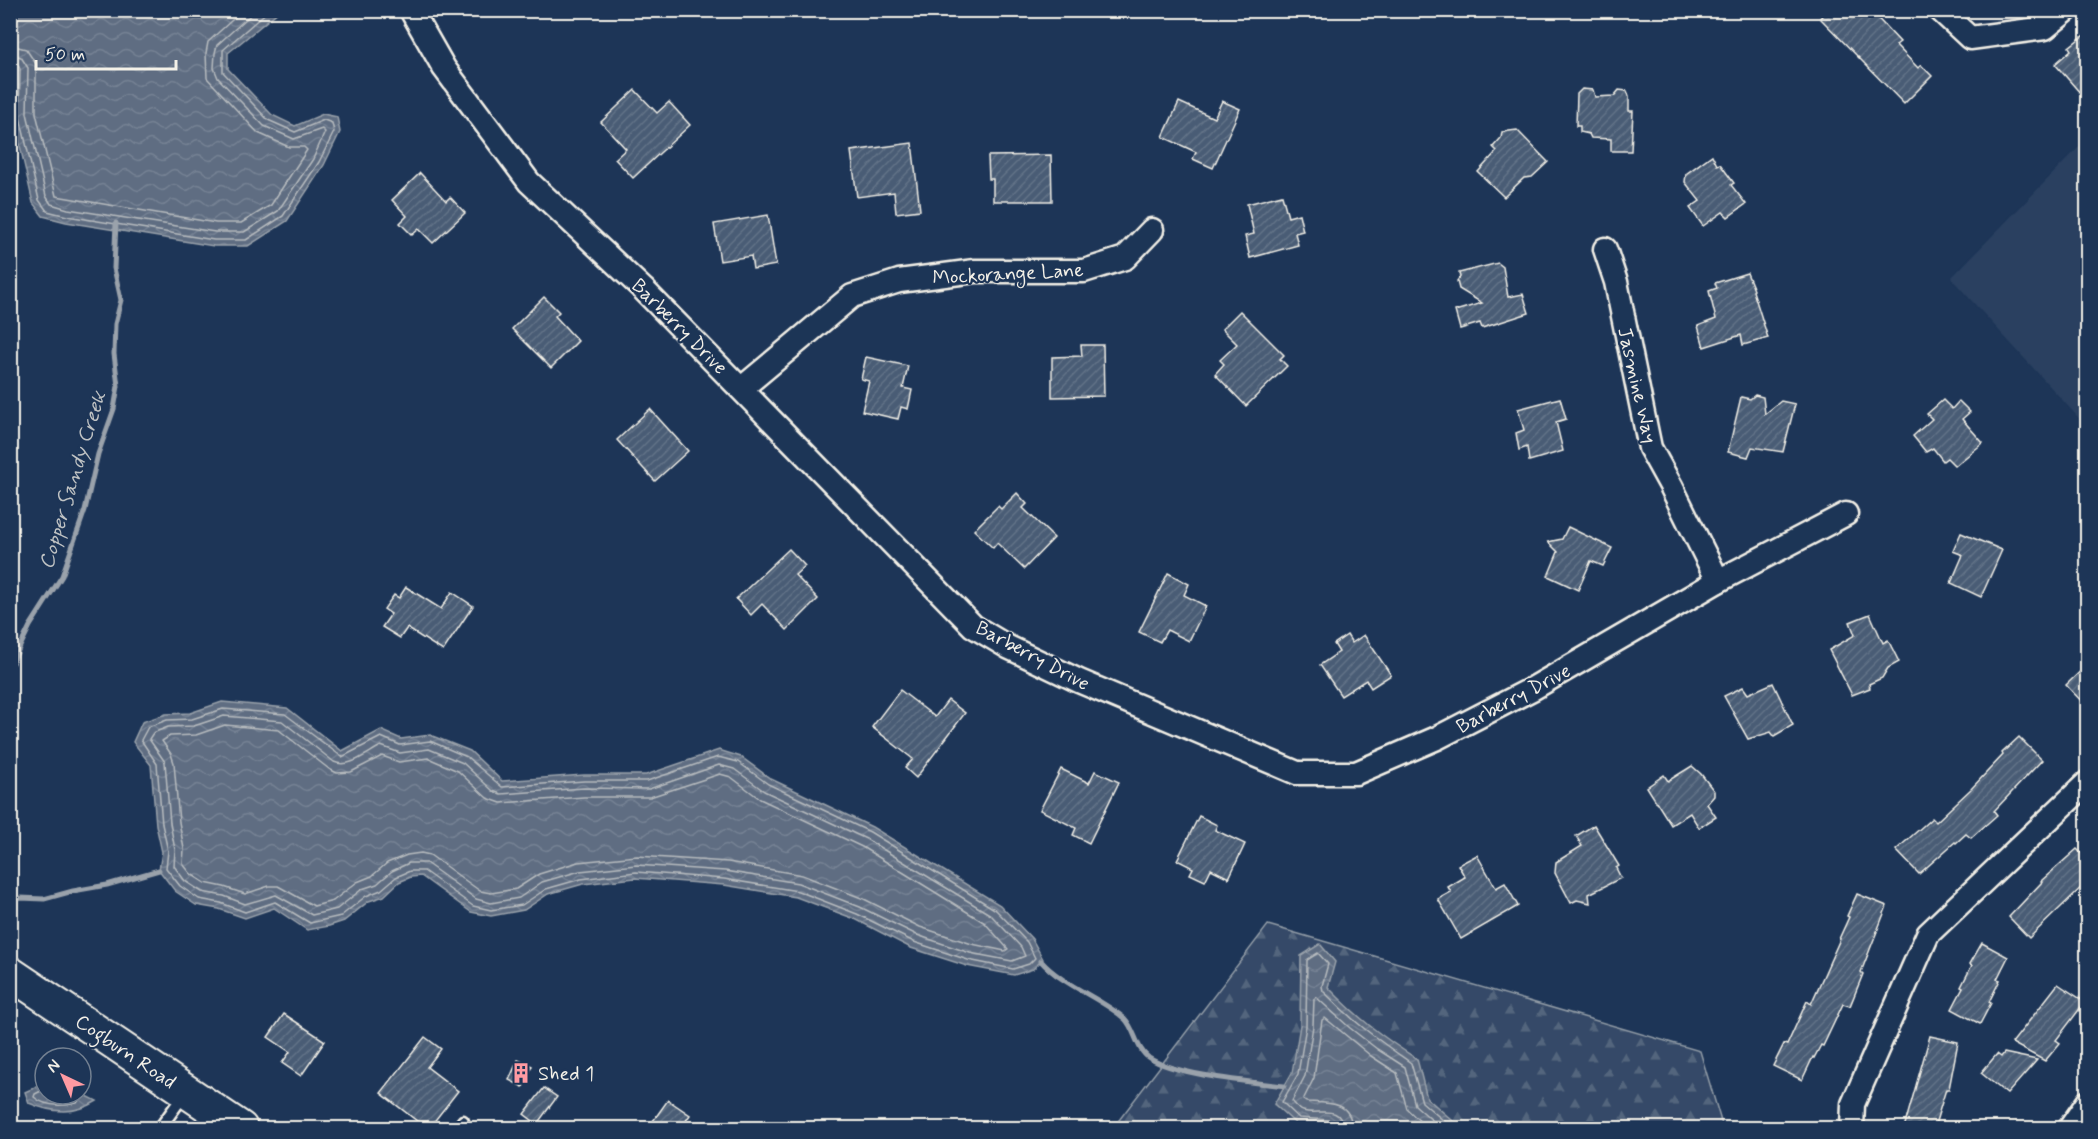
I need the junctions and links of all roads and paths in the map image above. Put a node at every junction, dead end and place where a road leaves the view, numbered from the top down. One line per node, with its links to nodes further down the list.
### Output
1 (411, 10): 6 (street, Barberry Drive)
2 (1940, 10): 3 (street)
3 (2067, 10)
4 (1152, 230): 6 (street, Mockorange Lane)
5 (1605, 249): 8 (street, Jasmine Way)
6 (742, 388): 8 (street, Barberry Drive)
7 (1846, 514): 8 (street, Barberry Drive)
8 (1718, 581)
9 (2088, 782): 15 (street)
10 (10, 973): 11 (street, Cogburn Road)
11 (186, 1091): 13 (lane); 14 (street, Cogburn Road)
12 (2088, 1102): 16 (street)
13 (160, 1128)
14 (241, 1128)
15 (1852, 1128)
16 (2070, 1128)

